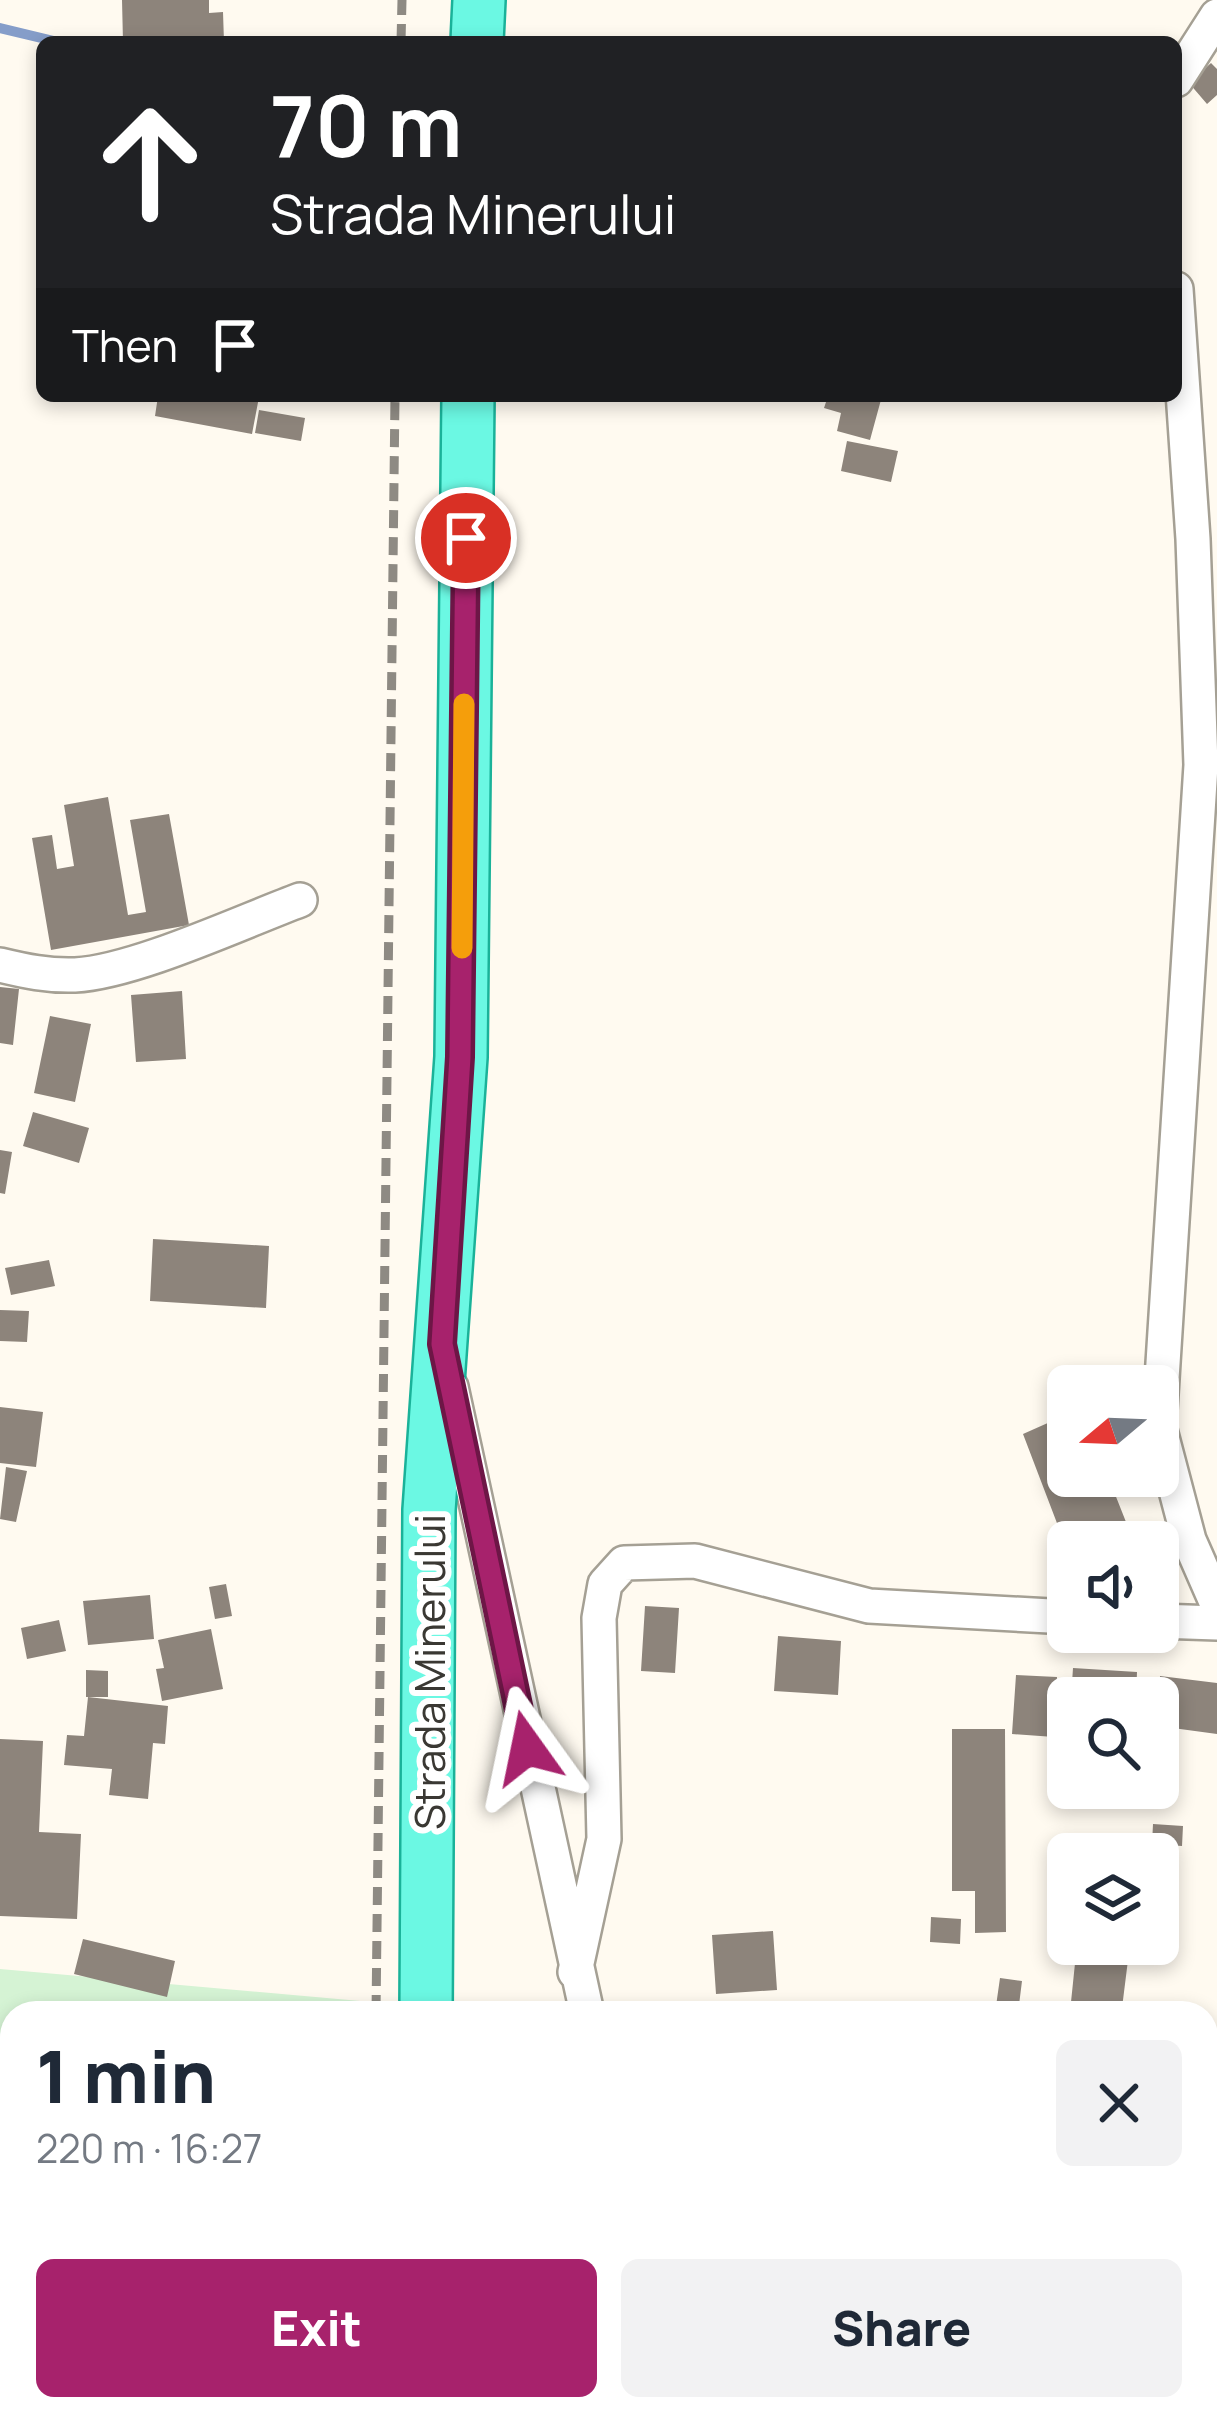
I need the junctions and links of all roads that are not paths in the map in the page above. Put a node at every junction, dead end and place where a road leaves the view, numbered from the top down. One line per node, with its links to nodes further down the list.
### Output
1 (479, 0): 3 (main road)
2 (1217, 16): 4 (street)
3 (477, 36)
4 (1182, 71)
5 (1182, 374): 10 (street)
6 (468, 402): 9 (main road, Strada Minerului)
7 (300, 900): 8 (street)
8 (0, 964)
9 (442, 1344): 14 (street); 15 (main road, Strada Minerului)
10 (1217, 1604)
11 (1047, 1616): 14 (street)
12 (1179, 1622): 13 (street)
13 (1217, 1623)
14 (575, 1972): 16 (street)
15 (426, 2001)
16 (583, 2001)

